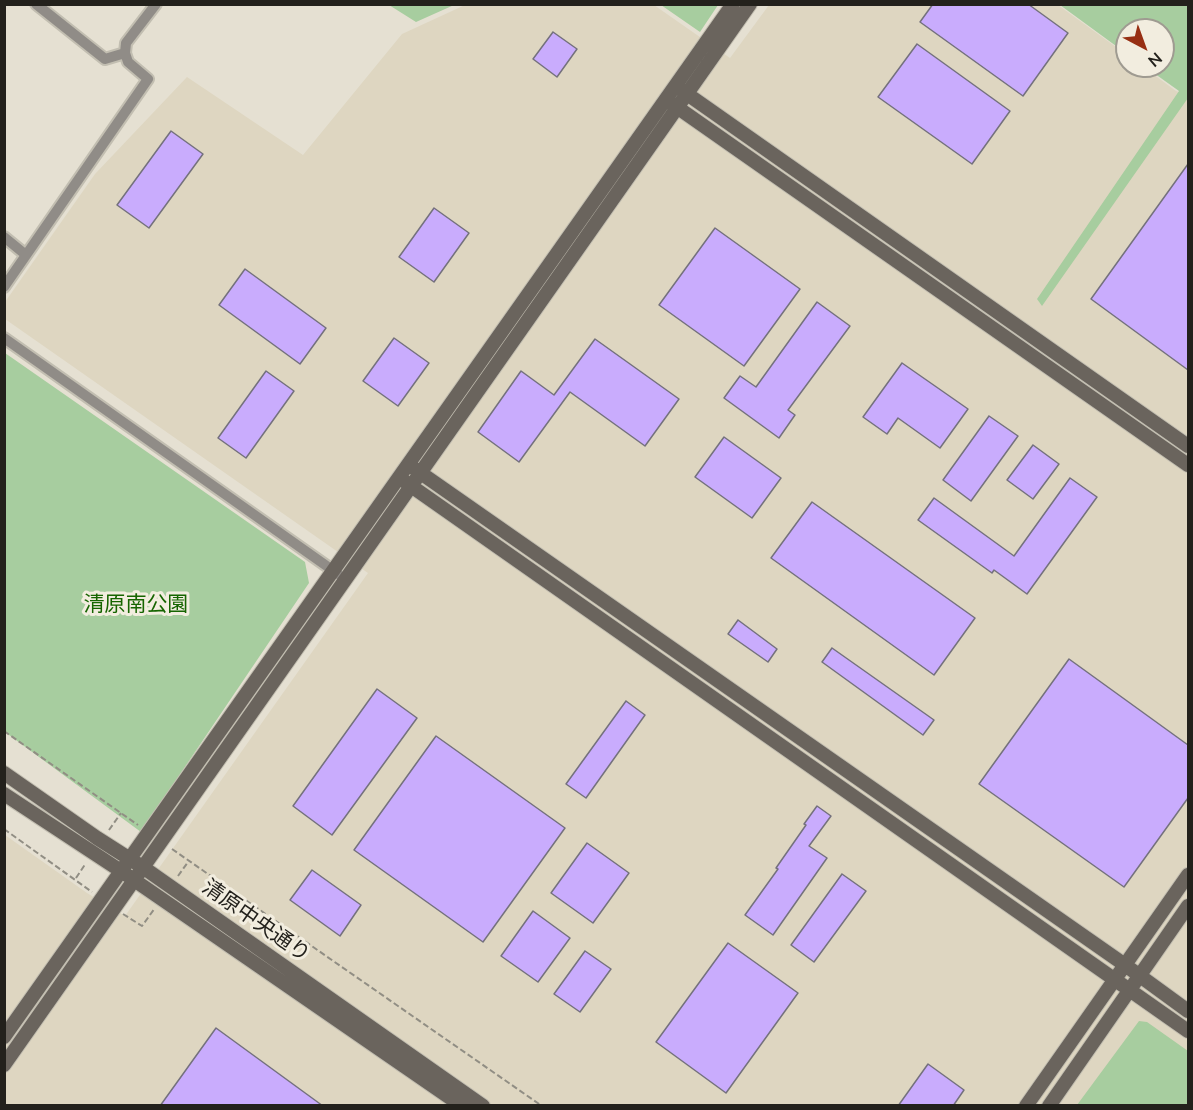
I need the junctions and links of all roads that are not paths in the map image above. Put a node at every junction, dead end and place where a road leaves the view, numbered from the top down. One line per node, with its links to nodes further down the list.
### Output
1 (36, 4): 5 (street)
2 (156, 4): 5 (street)
3 (733, 4): 6 (street)
4 (750, 4): 6 (street)
5 (125, 53): 9 (street)
6 (682, 90): 7 (street); 12 (street)
7 (672, 104): 13 (street); 14 (street); 15 (street)
8 (4, 237): 9 (street)
9 (27, 255): 10 (street)
10 (4, 287)
11 (4, 338): 18 (street)
12 (1188, 446)
13 (408, 465): 15 (street); 16 (street)
14 (1188, 465)
15 (420, 473): 17 (street); 28 (street)
16 (399, 477): 17 (street); 18 (street)
17 (411, 486): 19 (street); 30 (street)
18 (333, 570): 19 (street); 22 (street)
19 (346, 579): 23 (street)
20 (4, 773): 22 (street, 清原中央通り)
21 (4, 794): 24 (street, 清原中央通り)
22 (129, 859): 23 (street, 清原中央通り); 24 (street)
23 (144, 868): 26 (street); 37 (street, 清原中央通り)
24 (121, 871): 26 (street, 清原中央通り); 34 (street)
25 (1188, 876): 28 (street)
26 (135, 881): 35 (street); 36 (street, 清原中央通り)
27 (1188, 906): 29 (street)
28 (1125, 965): 29 (street); 30 (street)
29 (1140, 975): 31 (street); 32 (street)
30 (1114, 979): 31 (street); 38 (street)
31 (1130, 990): 33 (street); 39 (street)
32 (1188, 1011)
33 (1188, 1031)
34 (4, 1037)
35 (4, 1065)
36 (462, 1106)
37 (483, 1106)
38 (1026, 1106)
39 (1049, 1106)

